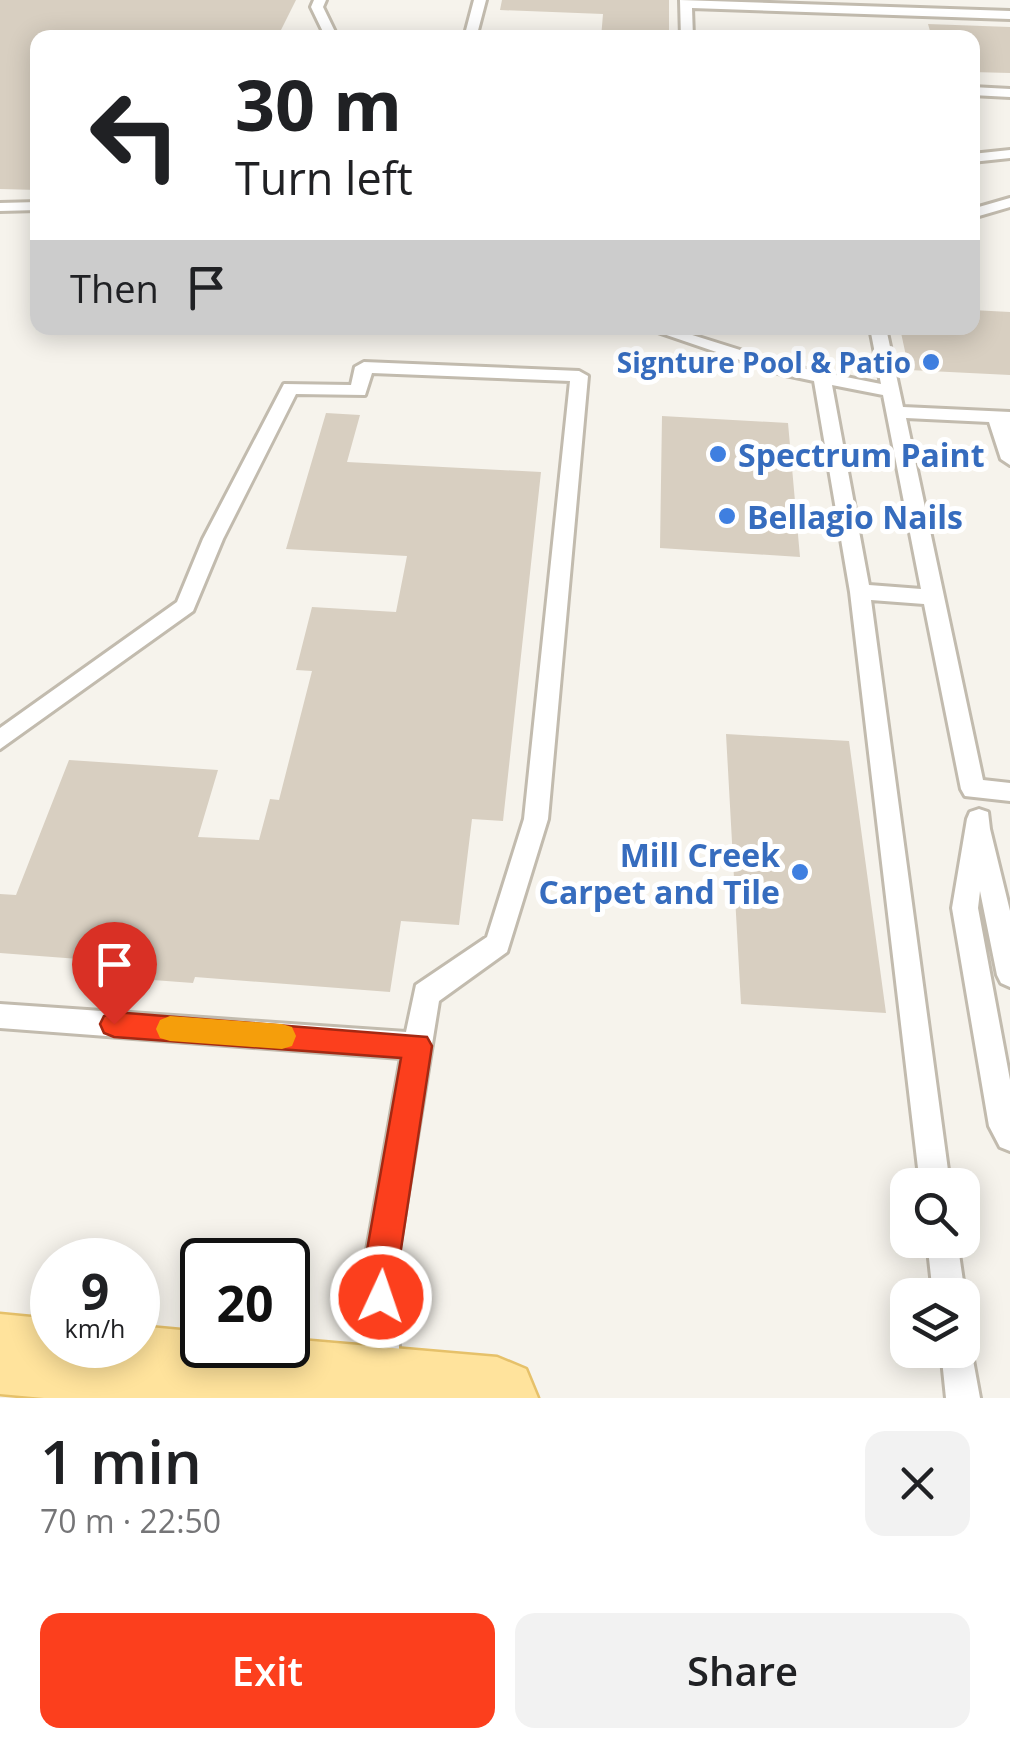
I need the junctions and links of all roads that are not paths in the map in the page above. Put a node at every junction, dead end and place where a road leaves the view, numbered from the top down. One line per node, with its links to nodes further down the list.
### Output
1 (320, 0): 5 (lane)
2 (480, 0): 6 (lane)
3 (686, 2): 4 (lane); 7 (lane)
4 (1010, 15)
5 (328, 30)
6 (472, 30)
7 (687, 30)
8 (980, 92): 9 (lane)
9 (1010, 93)
10 (1010, 154): 11 (lane)
11 (980, 157)
12 (1010, 202): 15 (lane)
13 (30, 206): 14 (lane)
14 (0, 208)
15 (980, 211)
16 (675, 335): 18 (lane)
17 (880, 335): 19 (lane)
18 (822, 378): 19 (lane); 22 (lane)
19 (894, 402): 20 (lane); 23 (lane)
20 (1004, 417): 21 (lane)
21 (1010, 459)
22 (860, 592): 23 (lane); 32 (lane)
23 (934, 597): 25 (lane)
24 (0, 740): 30 (lane)
25 (973, 789): 26 (lane); 27 (lane)
26 (1010, 792)
27 (979, 818): 28 (lane); 31 (lane)
28 (1010, 975)
29 (0, 1016): 30 (lane)
30 (418, 1046): 35 (lane)
31 (1010, 1138)
32 (933, 1168)
33 (0, 1354): 35 (main road)
34 (959, 1368): 37 (lane)
35 (383, 1388): 36 (main road)
36 (497, 1398)
37 (963, 1398)

